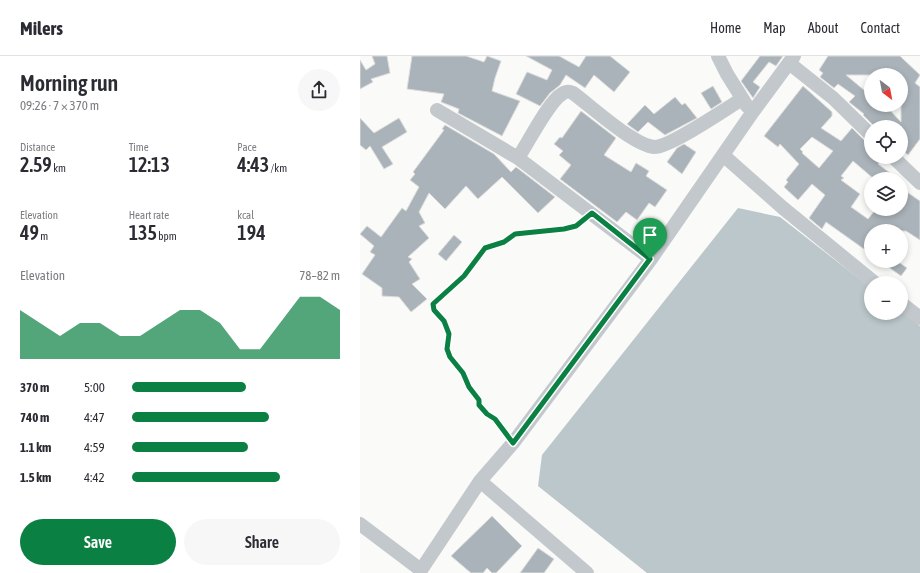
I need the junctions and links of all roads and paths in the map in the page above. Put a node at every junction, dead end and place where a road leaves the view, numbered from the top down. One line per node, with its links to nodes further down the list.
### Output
1 (718, 56): 3 (street)
2 (792, 59): 5 (street); 6 (street)
3 (742, 99): 5 (street); 8 (street)
4 (437, 110): 8 (street)
5 (752, 113): 7 (street)
6 (864, 128)
7 (723, 155): 12 (street); 13 (street)
8 (518, 158): 11 (street)
9 (900, 164): 10 (street)
10 (920, 183)
11 (592, 213): 12 (street); 16 (path)
12 (650, 259): 16 (street)
13 (866, 276)
14 (908, 309): 15 (street)
15 (920, 318)
16 (513, 443): 17 (street)
17 (480, 481): 19 (street); 20 (street)
18 (360, 524): 19 (street)
19 (420, 572)
20 (587, 573)

